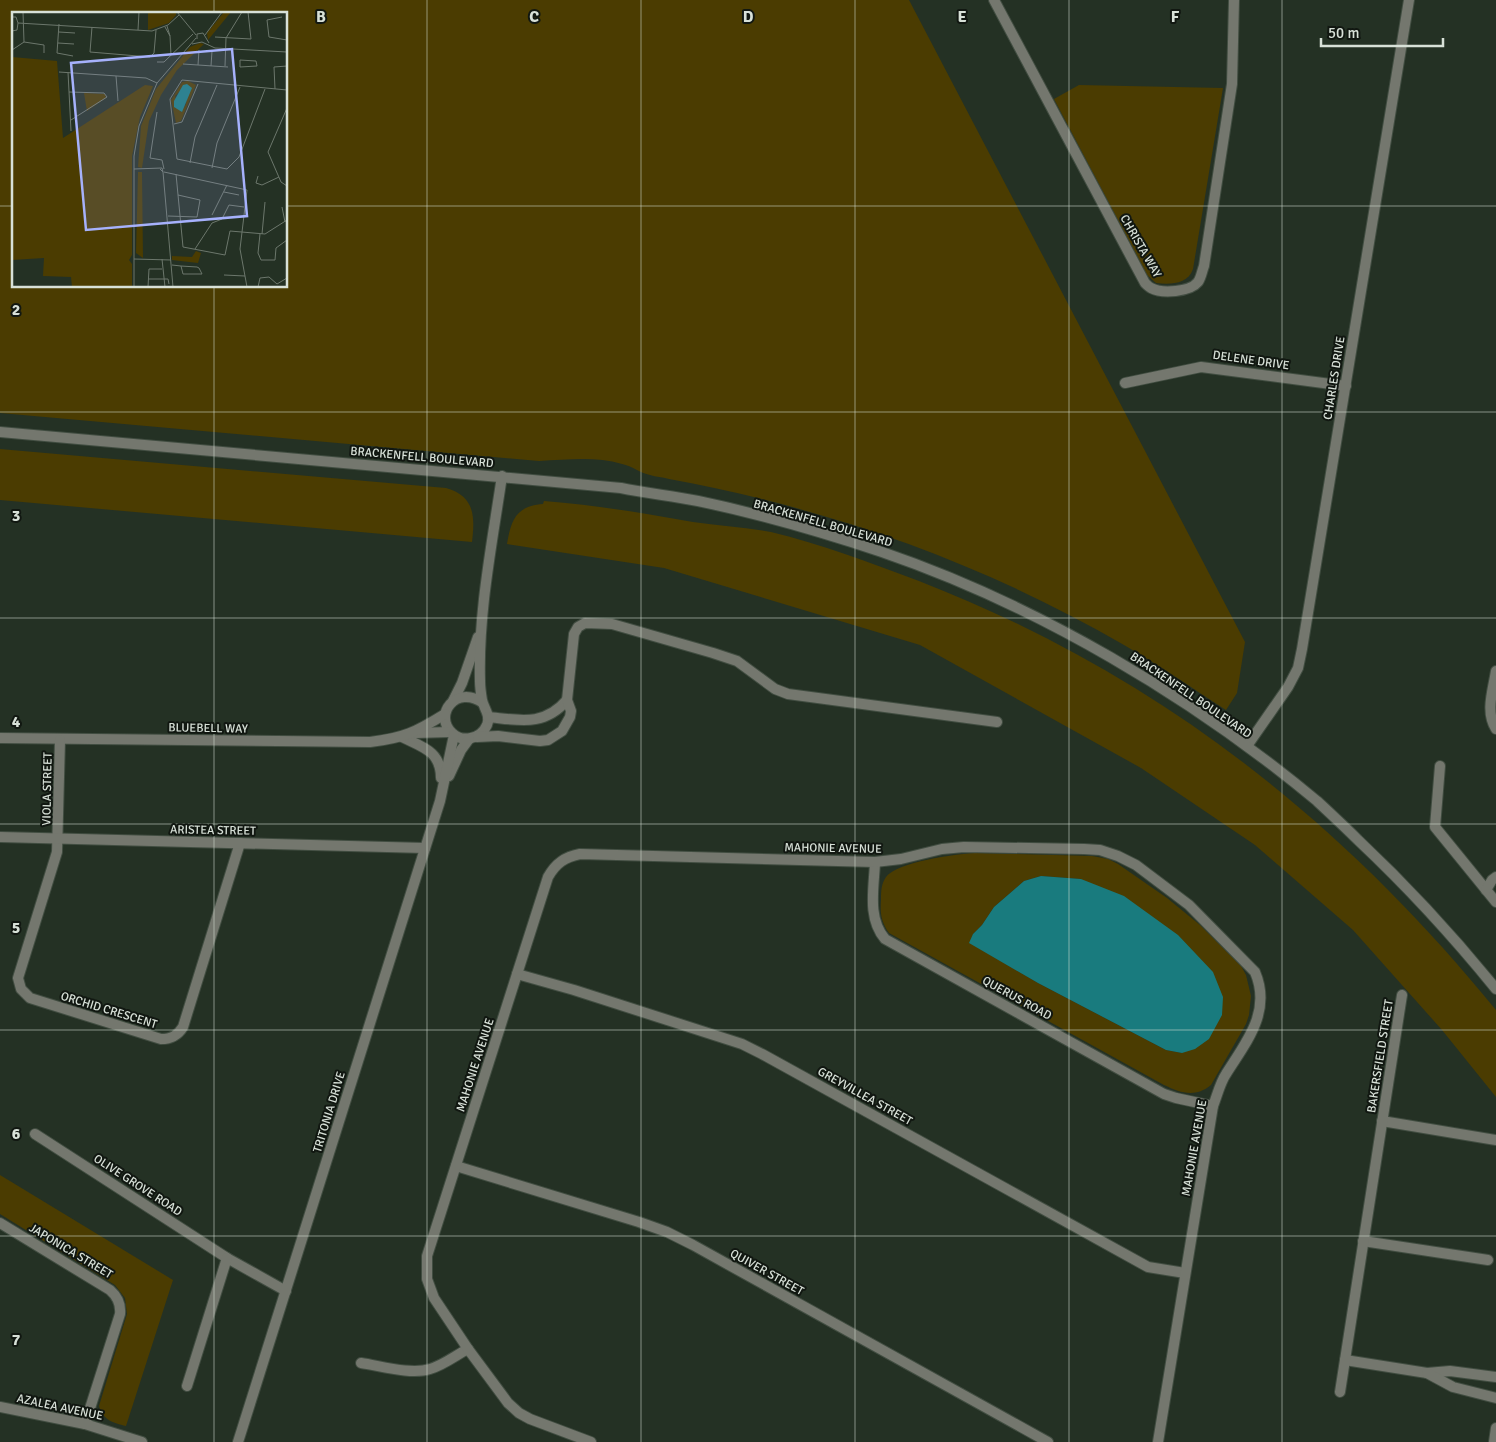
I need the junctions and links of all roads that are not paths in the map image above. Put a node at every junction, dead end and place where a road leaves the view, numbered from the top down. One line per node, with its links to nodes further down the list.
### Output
1 (994, 0): 2 (street, CHRISTA WAY)
2 (1234, 0)
3 (1409, 0): 5 (street, CHARLES DRIVE)
4 (1125, 383): 5 (street, DELENE DRIVE)
5 (1346, 386): 23 (street, CHARLES DRIVE)
6 (0, 432): 7 (street, BRACKENFELL BOULEVARD)
7 (502, 476): 8 (street); 23 (street, BRACKENFELL BOULEVARD)
8 (481, 629): 11 (street); 12 (street)
9 (1496, 671): 16 (street)
10 (567, 700): 14 (street); 15 (street); 21 (street)
11 (453, 701): 12 (street); 13 (street)
12 (483, 703): 14 (street)
13 (445, 714): 17 (street); 18 (street)
14 (488, 717): 21 (street)
15 (997, 722)
16 (1496, 729)
17 (414, 733): 18 (street); 19 (street, BLUEBELL WAY)
18 (452, 733): 21 (street); 25 (street, TRITONIA DRIVE)
19 (402, 737): 22 (street, BLUEBELL WAY); 26 (street)
20 (0, 738): 22 (street, BLUEBELL WAY)
21 (473, 738): 25 (street, TRITONIA DRIVE)
22 (60, 740): 28 (street, VIOLA STREET)
23 (1247, 746): 36 (street, BRACKENFELL BOULEVARD)
24 (1440, 766): 33 (street)
25 (444, 789): 26 (street, TRITONIA DRIVE)
26 (440, 801): 30 (street, TRITONIA DRIVE)
27 (0, 837): 28 (street, ARISTEA STREET)
28 (58, 838): 29 (street, ARISTEA STREET); 29 (street, ORCHID CRESCENT)
29 (240, 843): 30 (street, ARISTEA STREET)
30 (426, 848): 48 (street, TRITONIA DRIVE)
31 (875, 862): 35 (street, MAHONIE AVENUE); 38 (street, QUERUS ROAD); 38 (street, MAHONIE AVENUE)
32 (1496, 877): 33 (street)
33 (1486, 890): 34 (street)
34 (1496, 902)
35 (517, 974): 42 (street, MAHONIE AVENUE); 47 (street, GREYVILLEA STREET)
36 (1496, 988)
37 (1402, 995): 39 (street, BAKERSFIELD STREET)
38 (1212, 1106): 47 (street, MAHONIE AVENUE)
39 (1382, 1120): 41 (street, BAKERSFIELD STREET); 44 (street, BAKERSFIELD STREET)
40 (35, 1134): 45 (street, OLIVE GROVE ROAD)
41 (1496, 1140)
42 (456, 1166): 49 (street, MAHONIE AVENUE); 63 (street, QUIVER STREET)
43 (0, 1223): 58 (street, JAPONICA STREET)
44 (1364, 1241): 46 (street); 50 (street, BAKERSFIELD STREET)
45 (227, 1258): 48 (street, OLIVE GROVE ROAD); 54 (street)
46 (1488, 1260)
47 (1185, 1273): 64 (street, MAHONIE AVENUE)
48 (286, 1291): 61 (street, TRITONIA DRIVE)
49 (468, 1349): 51 (street); 62 (street, MAHONIE AVENUE)
50 (1345, 1360): 52 (street); 55 (street, BAKERSFIELD STREET)
51 (361, 1363)
52 (1427, 1374): 53 (street); 56 (street)
53 (1496, 1378)
54 (187, 1386)
55 (1340, 1392)
56 (1496, 1398)
57 (0, 1407): 58 (street, AZALEA AVENUE)
58 (85, 1424): 60 (street, AZALEA AVENUE)
59 (1496, 1428): 65 (street)
60 (142, 1442)
61 (238, 1442)
62 (591, 1442)
63 (1048, 1442)
64 (1158, 1442)
65 (1494, 1442)

